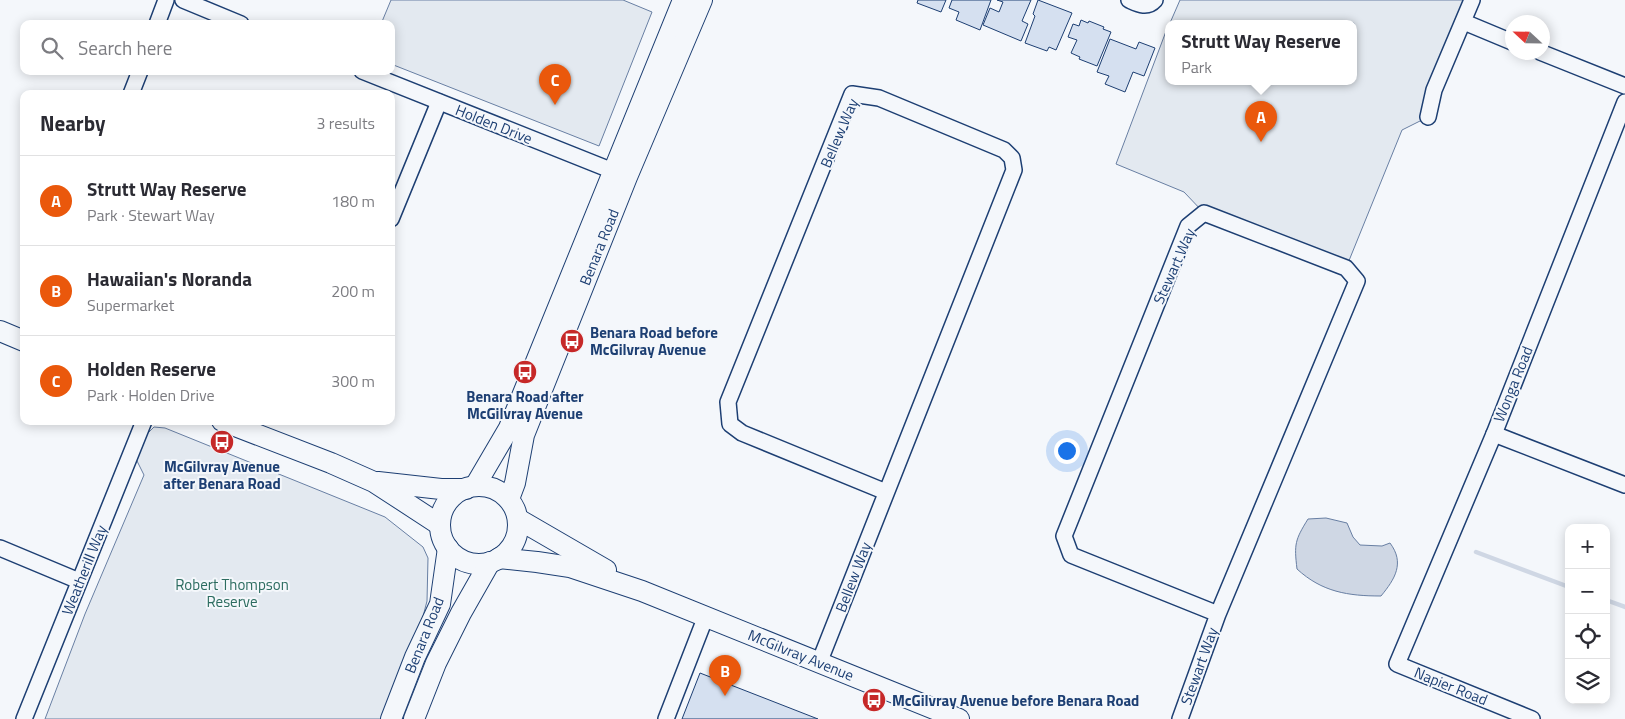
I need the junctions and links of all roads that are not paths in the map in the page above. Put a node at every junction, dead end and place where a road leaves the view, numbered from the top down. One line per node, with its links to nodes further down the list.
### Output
1 (166, 0): 8 (street)
2 (183, 0): 9 (street)
3 (683, 0): 20 (main road, Benara Road)
4 (702, 0): 20 (main road, Benara Road)
5 (1129, 0): 6 (street)
6 (1155, 0)
7 (1472, 0): 10 (street)
8 (158, 20)
9 (231, 20)
10 (1464, 22): 11 (street); 19 (street)
11 (1505, 39)
12 (1550, 56): 15 (street)
13 (138, 75): 16 (street)
14 (372, 75): 17 (street, Holden Drive)
15 (1625, 86)
16 (133, 90)
17 (439, 102): 20 (street, Holden Drive); 21 (street)
18 (1625, 102): 26 (street, Wonga Road)
19 (1428, 117)
20 (620, 174): 29 (main road, Benara Road); 31 (main road, Benara Road)
21 (395, 209)
22 (0, 330): 23 (main road)
23 (20, 338)
24 (142, 425): 37 (street, Weatherill Way)
25 (233, 425): 27 (main road)
26 (1494, 434): 28 (street); 42 (street, Wonga Road)
27 (374, 482): 29 (main road); 33 (main road)
28 (1625, 486)
29 (470, 487): 31 (main road); 33 (main road)
30 (886, 492): 30 (street, Bellew Way); 41 (street, Bellew Way)
31 (509, 499): 32 (main road)
32 (518, 519): 36 (main road); 38 (main road, McGilvray Avenue)
33 (440, 525): 35 (main road)
34 (0, 548): 37 (street)
35 (448, 548): 36 (main road); 44 (main road, Benara Road)
36 (495, 560): 38 (main road, McGilvray Avenue); 45 (main road, Benara Road)
37 (79, 581): 43 (street, Weatherill Way)
38 (642, 591): 40 (main road, McGilvray Avenue)
39 (1218, 614): 39 (street, Stewart Way); 48 (street, Stewart Way)
40 (706, 616): 41 (main road, McGilvray Avenue); 46 (street)
41 (819, 663): 47 (main road, McGilvray Avenue)
42 (1397, 664): 49 (street, Napier Road)
43 (24, 719)
44 (391, 719)
45 (414, 719)
46 (666, 719)
47 (959, 719)
48 (1180, 719)
49 (1532, 719)

